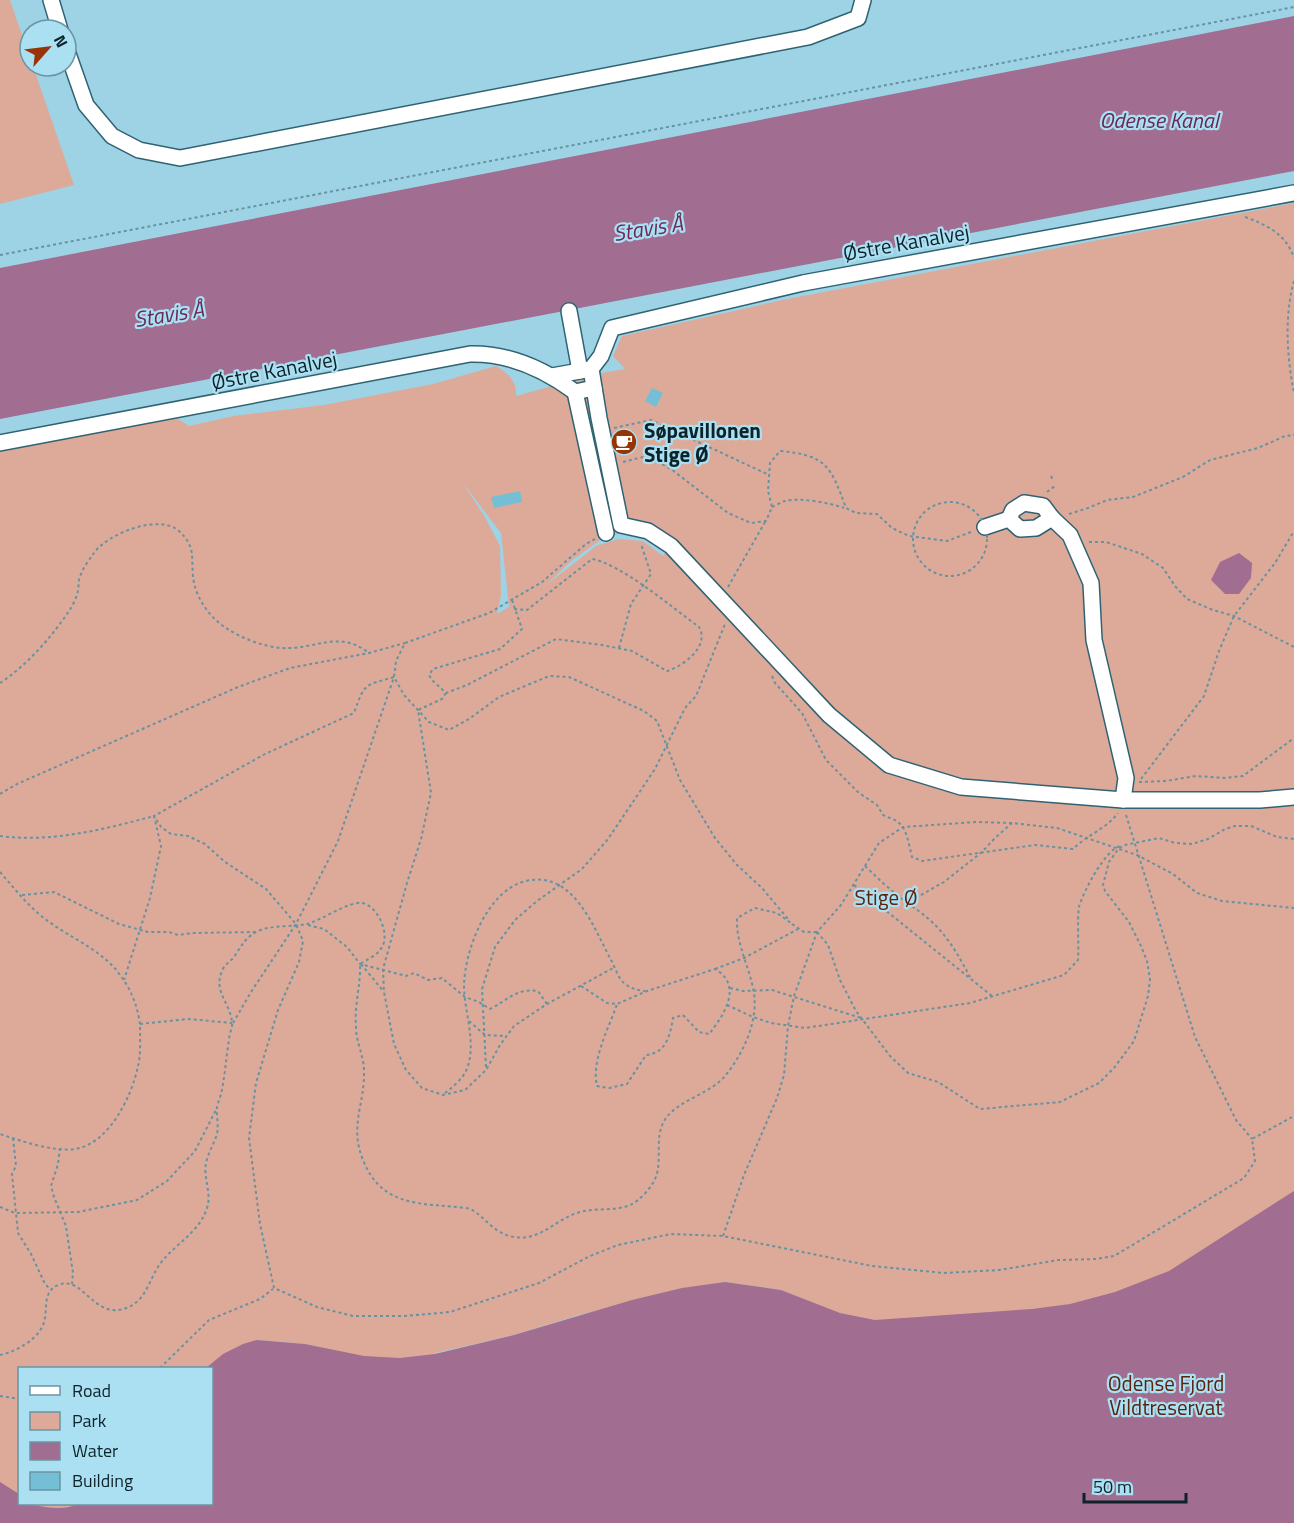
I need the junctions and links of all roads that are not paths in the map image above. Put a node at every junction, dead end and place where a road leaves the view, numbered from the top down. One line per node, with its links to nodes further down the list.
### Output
1 (51, 0): 3 (street)
2 (863, 0): 4 (street)
3 (56, 18)
4 (77, 78)
5 (1294, 193): 7 (street, Østre Kanalvej)
6 (569, 310): 7 (street)
7 (585, 370): 8 (street); 9 (street)
8 (552, 376): 10 (street, Østre Kanalvej); 11 (street, Østre Kanalvej)
9 (594, 388): 10 (street); 17 (street)
10 (575, 392): 15 (street)
11 (0, 442)
12 (1052, 518): 13 (street); 13 (street); 17 (street)
13 (1009, 519): 14 (street)
14 (986, 527)
15 (606, 533)
16 (1294, 796): 17 (street)
17 (1123, 801)

